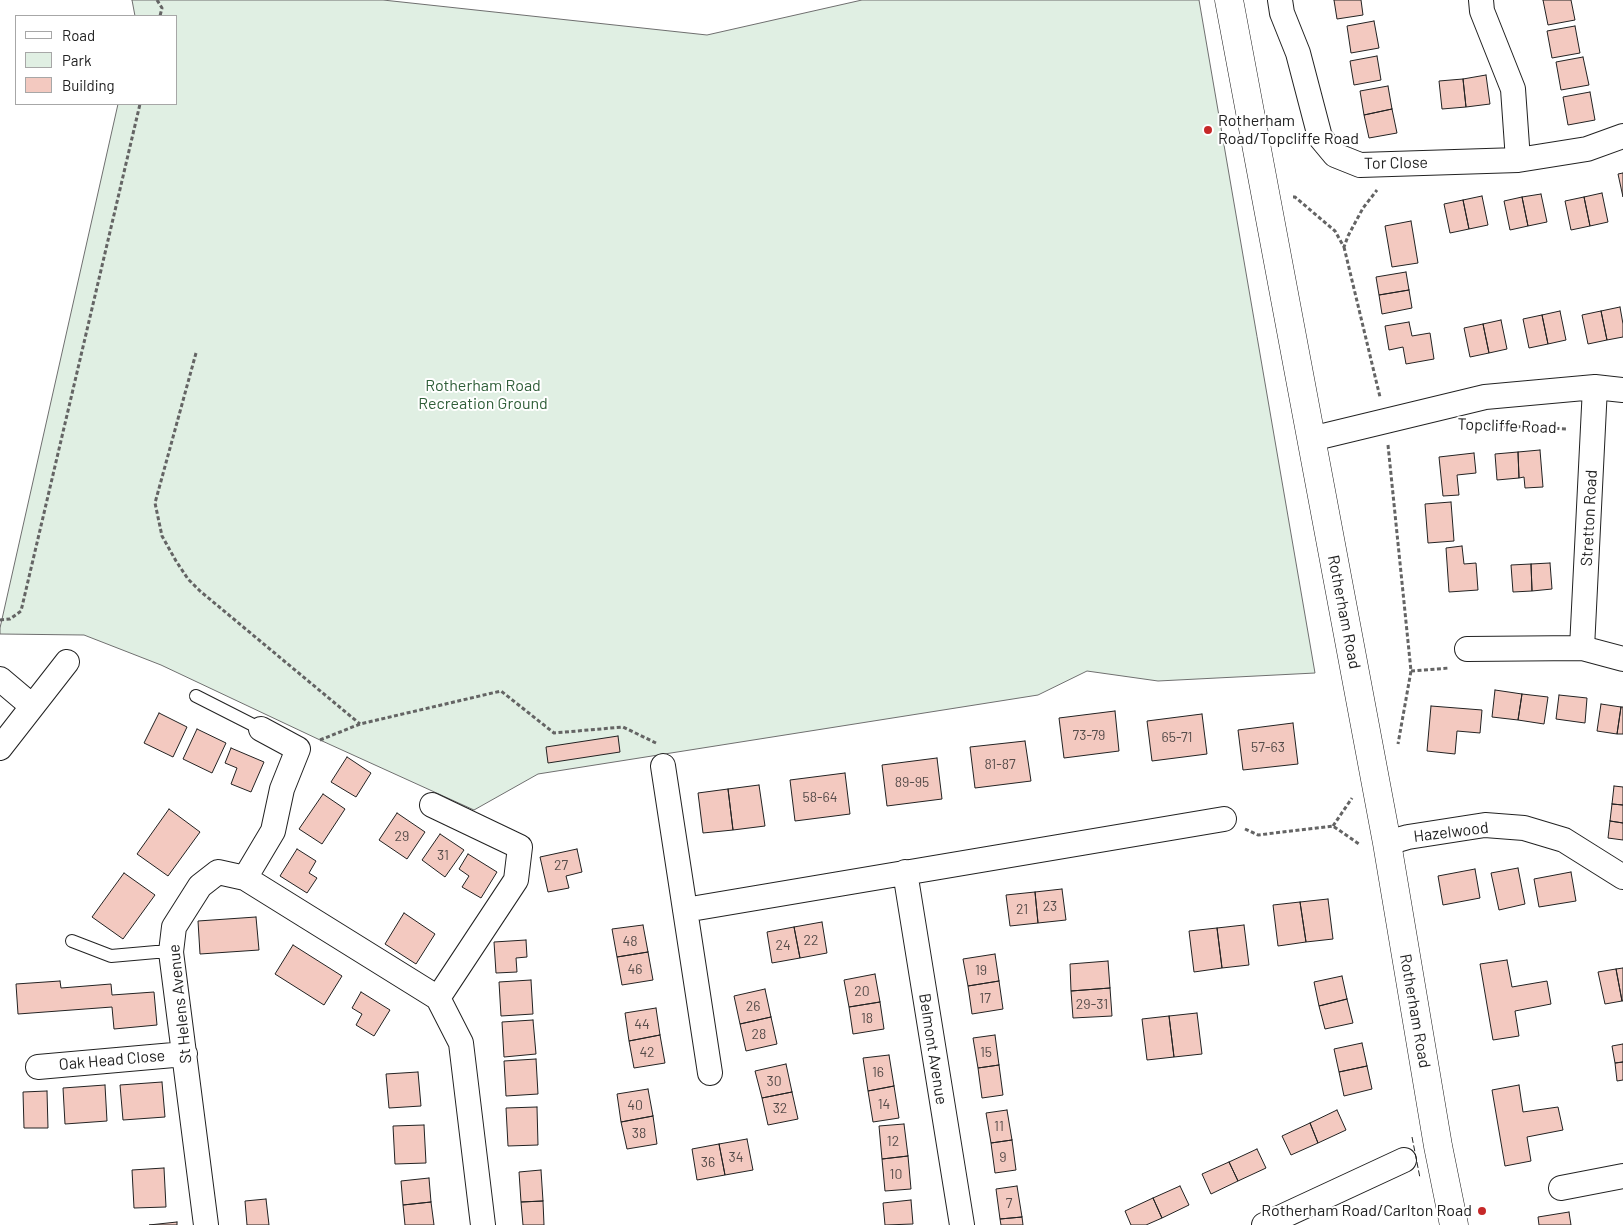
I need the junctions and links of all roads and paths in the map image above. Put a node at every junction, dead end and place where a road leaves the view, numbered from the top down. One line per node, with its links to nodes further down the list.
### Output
1 (157, 0): 5 (path)
2 (1229, 0): 10 (main road, Rotherham Road)
3 (1280, 0): 9 (street, Tor Close)
4 (1481, 0): 8 (street)
5 (160, 15)
6 (140, 105): 19 (path)
7 (1623, 136): 8 (street, Tor Close)
8 (1518, 160): 9 (street, Tor Close)
9 (1407, 163): 11 (path)
10 (1266, 199): 11 (path); 17 (main road, Rotherham Road)
11 (1344, 247): 15 (path)
12 (196, 353): 28 (path)
13 (1595, 387): 14 (street, Topcliffe Road); 15 (street, Topcliffe Road); 18 (street, Stretton Road)
14 (1623, 390)
15 (1386, 421): 17 (street, Topcliffe Road); 24 (path)
16 (1482, 425): 18 (path, Topcliffe Road)
17 (1311, 440): 36 (main road, Rotherham Road)
18 (1593, 441): 20 (street, Stretton Road)
19 (0, 620)
20 (1582, 648): 21 (street); 22 (street)
21 (1467, 649): 24 (path)
22 (1623, 659)
23 (68, 662): 27 (street)
24 (1411, 671): 31 (path)
25 (0, 679): 27 (street)
26 (196, 696): 29 (lane)
27 (32, 706): 30 (street)
28 (360, 724): 32 (path); 33 (path)
29 (262, 730): 32 (street)
30 (0, 748)
31 (1397, 748)
32 (298, 749): 39 (street)
33 (663, 766): 40 (street)
34 (432, 805): 43 (street)
35 (1224, 819): 36 (path); 37 (street)
36 (1387, 844): 38 (street, Hazelwood); 54 (main road, Rotherham Road)
37 (905, 872): 40 (street); 52 (street, Belmont Avenue)
38 (1623, 877)
39 (244, 878): 42 (street, St Helens Avenue); 43 (street, St Helens Avenue)
40 (685, 910): 46 (street)
41 (72, 941): 42 (lane)
42 (171, 952): 44 (street, St Helens Avenue)
43 (438, 998): 51 (street)
44 (185, 1054): 45 (street, Oak Head Close); 50 (street, St Helens Avenue)
45 (38, 1067)
46 (710, 1073)
47 (1404, 1160): 53 (street)
48 (1623, 1176): 49 (street)
49 (1561, 1188)
50 (206, 1225)
51 (483, 1225)
52 (962, 1225)
53 (1264, 1225)
54 (1454, 1225)

